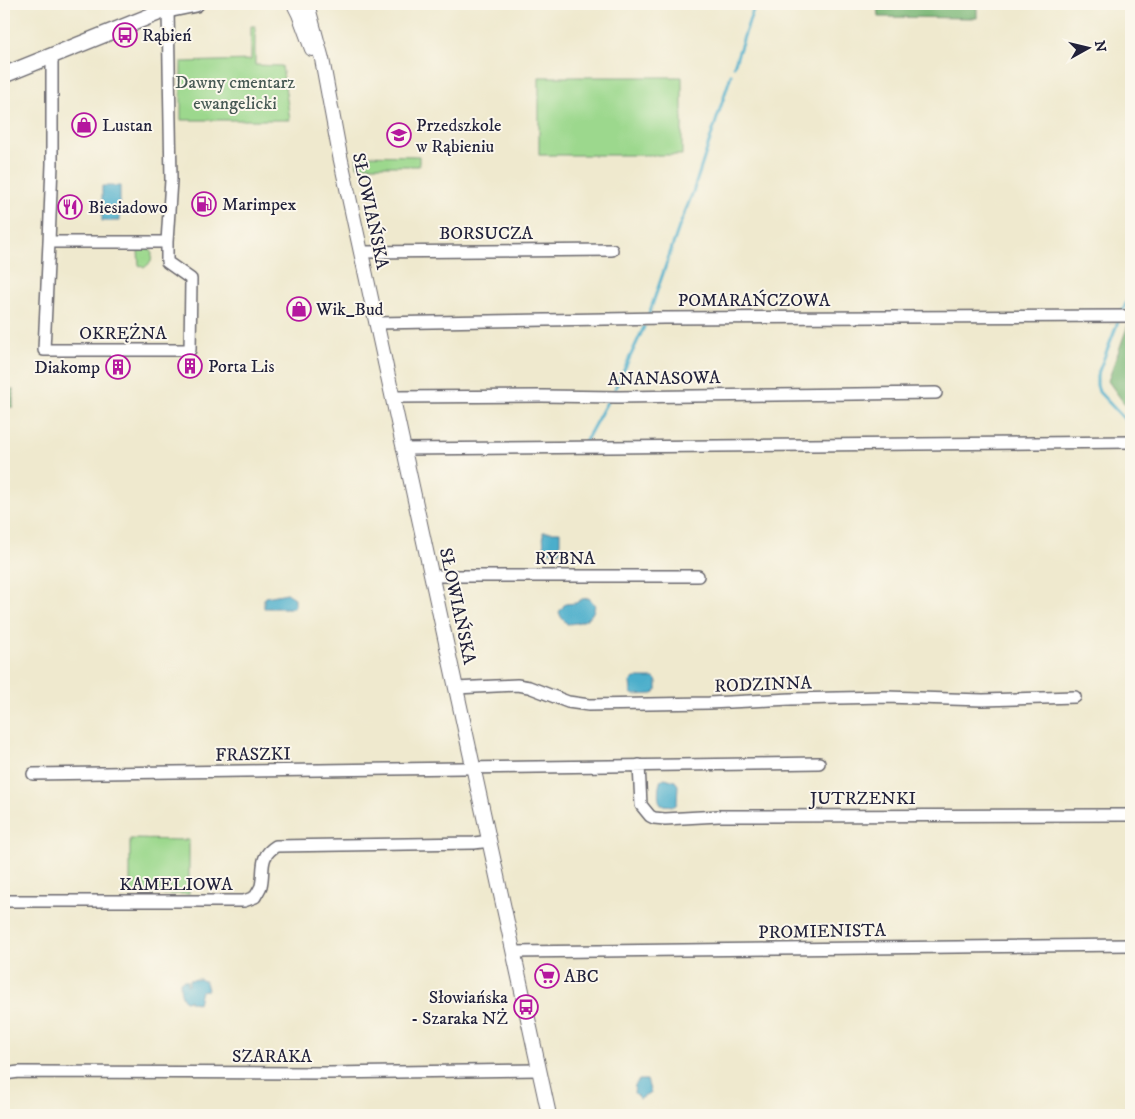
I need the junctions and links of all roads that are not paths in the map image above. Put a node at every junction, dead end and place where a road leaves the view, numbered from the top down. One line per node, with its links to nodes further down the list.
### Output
1 (196, 4): 4 (main road)
2 (294, 4): 7 (street, SŁOWIAŃSKA)
3 (307, 4): 7 (street, SŁOWIAŃSKA)
4 (174, 7): 5 (main road); 9 (street, OKRĘŻNA)
5 (52, 56): 6 (main road); 8 (street, OKRĘŻNA)
6 (4, 75)
7 (329, 105): 11 (street, SŁOWIAŃSKA)
8 (49, 242): 9 (street); 9 (street, OKRĘŻNA)
9 (167, 242)
10 (612, 250): 11 (street, BORSUCZA)
11 (361, 252): 13 (street, SŁOWIAŃSKA)
12 (1131, 316): 13 (street, POMARAŃCZOWA)
13 (376, 323): 15 (street, SŁOWIAŃSKA)
14 (936, 393): 15 (street, ANANASOWA)
15 (393, 397): 17 (street, SŁOWIAŃSKA)
16 (1131, 442): 17 (street)
17 (404, 449): 18 (street, SŁOWIAŃSKA)
18 (432, 576): 19 (street, RYBNA); 20 (street, SŁOWIAŃSKA)
19 (698, 576)
20 (456, 688): 21 (street, RODZINNA); 24 (street, SŁOWIAŃSKA)
21 (1074, 697)
22 (819, 763): 23 (street, JUTRZENKI)
23 (639, 765): 24 (street, JUTRZENKI); 26 (street, JUTRZENKI)
24 (474, 768): 25 (street, FRASZKI); 27 (street, SŁOWIAŃSKA)
25 (33, 774)
26 (1131, 815)
27 (490, 841): 28 (street, KAMELIOWA); 30 (street, SŁOWIAŃSKA)
28 (4, 901)
29 (1131, 945): 30 (street, PROMIENISTA)
30 (514, 952): 31 (street, SŁOWIAŃSKA)
31 (539, 1070): 32 (street, SZARAKA); 33 (street, SŁOWIAŃSKA)
32 (4, 1074)
33 (549, 1115)

